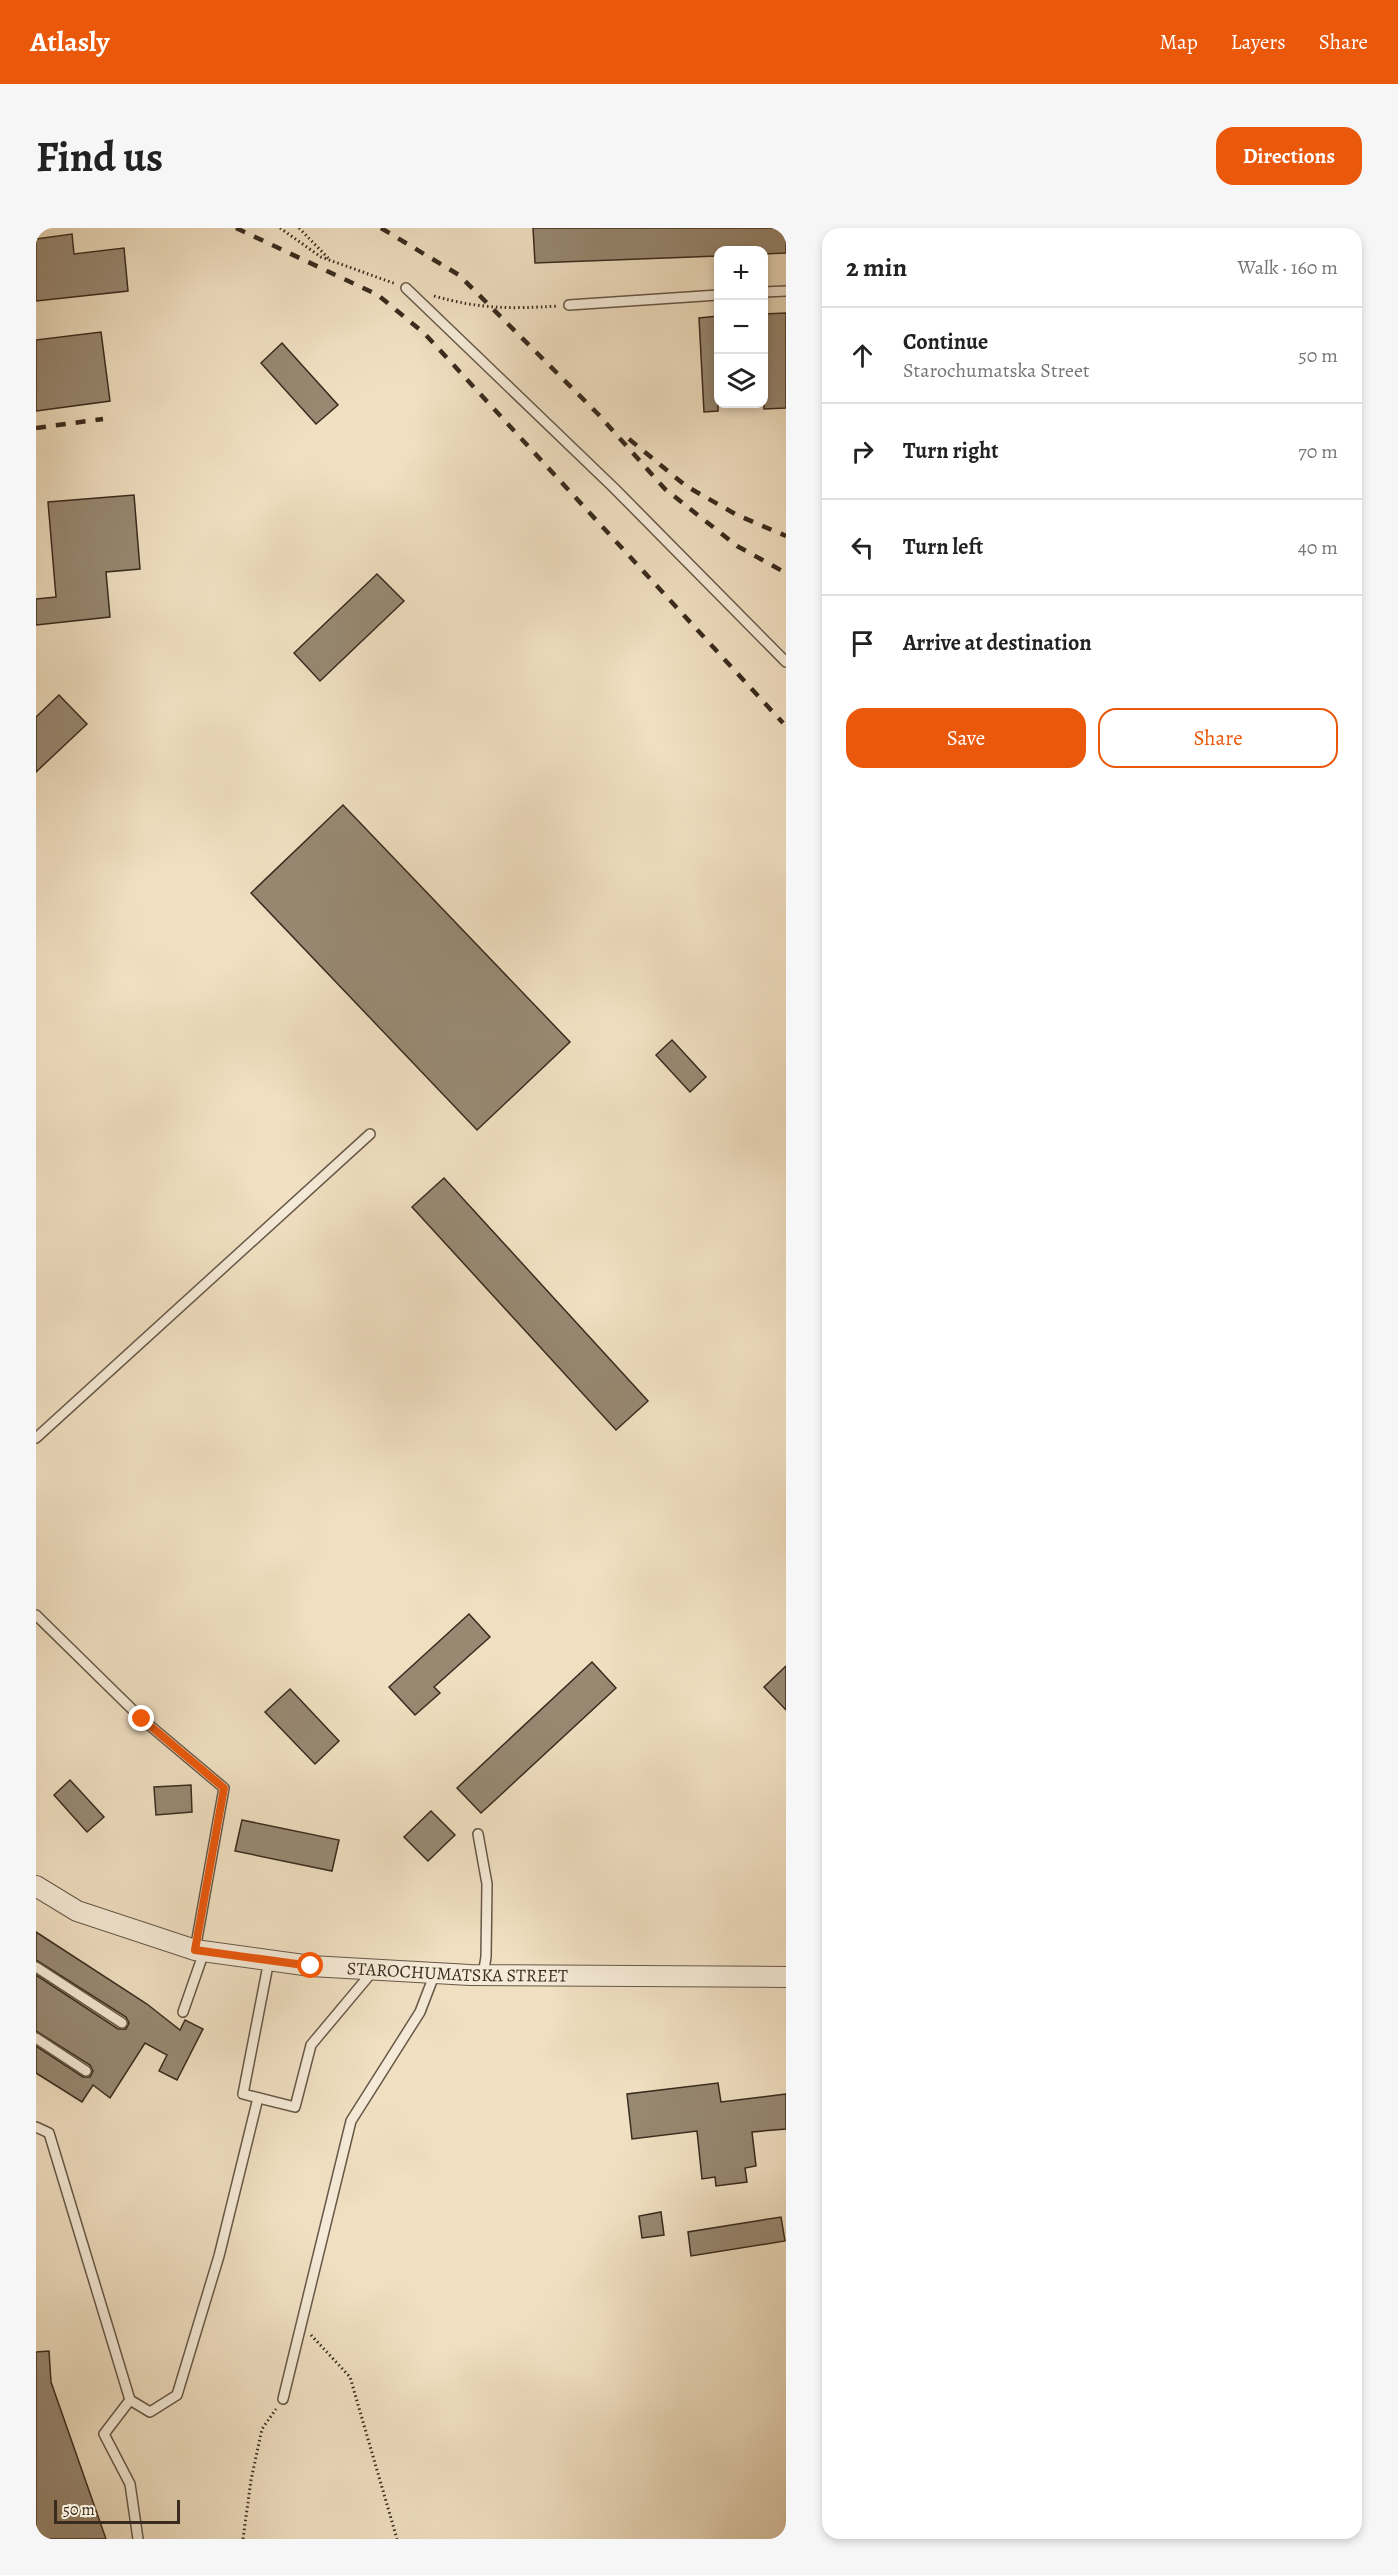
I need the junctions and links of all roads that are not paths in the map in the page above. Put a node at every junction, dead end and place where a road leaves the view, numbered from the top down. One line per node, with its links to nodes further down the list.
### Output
1 (406, 288): 6 (lane)
2 (786, 291): 3 (lane)
3 (768, 292)
4 (714, 295): 5 (lane)
5 (569, 305)
6 (786, 662)
7 (370, 1134): 8 (lane)
8 (36, 1438)
9 (36, 1615): 12 (lane)
10 (478, 1834): 17 (lane)
11 (36, 1886): 12 (street, STAROCHUMATSKA STREET)
12 (200, 1951): 13 (street, STAROCHUMATSKA STREET); 19 (lane)
13 (269, 1960): 15 (street, STAROCHUMATSKA STREET); 23 (lane)
14 (36, 1967): 20 (lane)
15 (374, 1969): 16 (street, STAROCHUMATSKA STREET); 23 (lane)
16 (435, 1973): 17 (street, STAROCHUMATSKA STREET); 25 (lane)
17 (483, 1975): 18 (street, STAROCHUMATSKA STREET)
18 (786, 1977)
19 (183, 2013)
20 (122, 2023)
21 (36, 2038): 22 (lane)
22 (86, 2071)
23 (258, 2098): 26 (lane)
24 (36, 2127): 26 (lane)
25 (283, 2399)
26 (130, 2400): 27 (lane)
27 (138, 2539)

